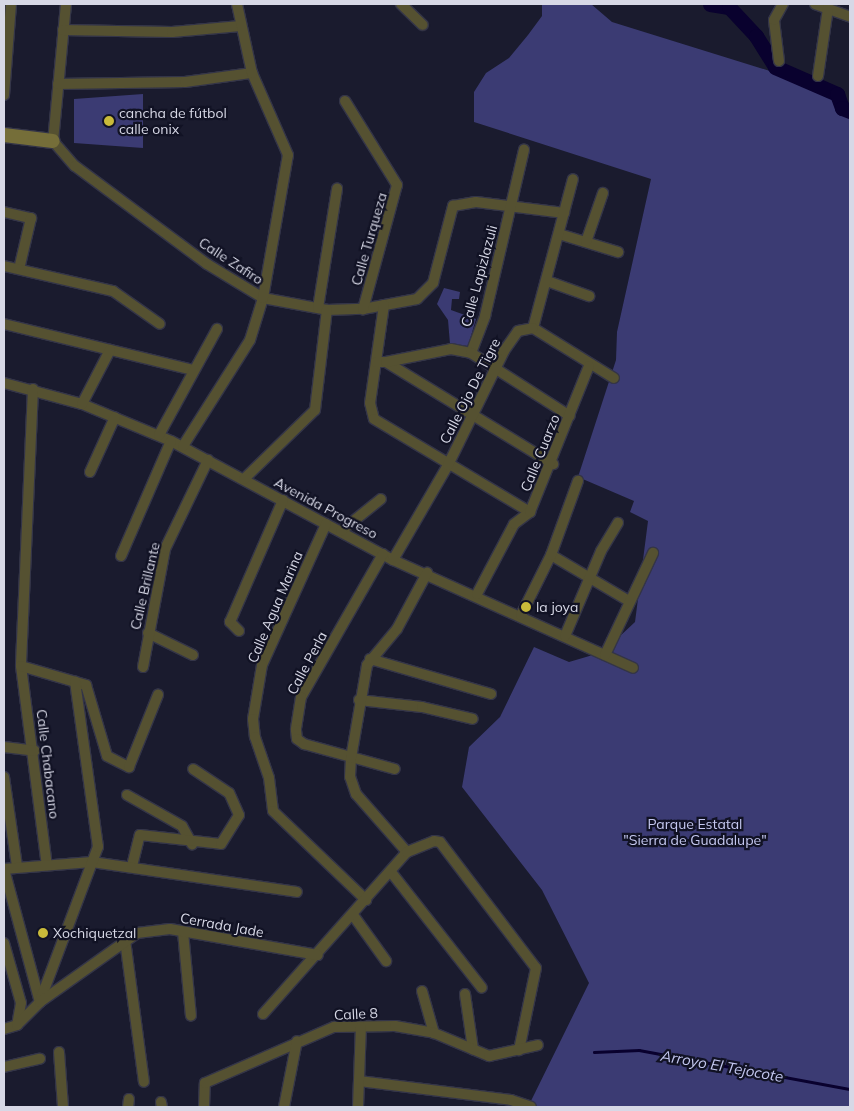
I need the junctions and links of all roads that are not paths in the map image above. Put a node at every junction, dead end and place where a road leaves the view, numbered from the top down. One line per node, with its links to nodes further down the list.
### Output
1 (11, 4): 15 (street)
2 (66, 4): 10 (street)
3 (237, 4): 9 (street)
4 (401, 4): 8 (street)
5 (783, 4): 11 (street)
6 (822, 5): 7 (street); 13 (street)
7 (849, 14)
8 (423, 25)
9 (241, 26): 10 (street); 12 (street)
10 (63, 30): 14 (street)
11 (778, 61)
12 (252, 73): 14 (street); 33 (street)
13 (818, 76)
14 (58, 84): 18 (street)
15 (4, 96)
16 (345, 101): 36 (street, Calle Turqueza)
17 (4, 135): 18 (main road)
18 (52, 141): 33 (street, Calle Zafiro)
19 (524, 150): 23 (street, Calle Lapizlazuli)
20 (573, 179): 25 (street)
21 (338, 189): 35 (street)
22 (603, 193): 27 (street)
23 (511, 205): 25 (street); 34 (street, Calle Zafiro); 42 (street, Calle Lapizlazuli)
24 (4, 212): 30 (street)
25 (564, 214): 26 (street)
26 (559, 234): 27 (street); 31 (street)
27 (586, 242): 28 (street)
28 (618, 252)
29 (4, 266): 30 (street)
30 (19, 269): 38 (street)
31 (547, 281): 32 (street); 39 (street)
32 (589, 296)
33 (263, 298): 35 (street, Calle Zafiro); 56 (street)
34 (384, 305): 36 (street, Calle Zafiro); 43 (street)
35 (322, 309): 36 (street, Calle Zafiro); 61 (street)
36 (363, 309)
37 (4, 324): 41 (street)
38 (160, 324)
39 (533, 328): 44 (street); 46 (street, Calle Ojo De Tigre)
40 (217, 329): 45 (street)
41 (110, 350): 45 (street); 50 (street)
42 (471, 353): 43 (street); 46 (street)
43 (381, 362): 53 (street); 59 (street)
44 (589, 366): 47 (street); 51 (street, Calle Cuarzo)
45 (192, 370): 54 (street)
46 (498, 370): 51 (street); 53 (street, Calle Ojo De Tigre)
47 (614, 378)
48 (4, 383): 49 (street, Avenida Progreso)
49 (32, 389): 50 (street, Avenida Progreso); 85 (street, Calle Chabacano)
50 (82, 404): 52 (street, Avenida Progreso)
51 (570, 416): 58 (street, Calle Cuarzo)
52 (115, 417): 54 (street, Avenida Progreso); 60 (street)
53 (472, 417): 58 (street); 59 (street, Calle Ojo De Tigre)
54 (160, 436): 55 (street, Avenida Progreso)
55 (172, 441): 56 (street, Avenida Progreso); 72 (street)
56 (183, 446): 57 (street, Avenida Progreso)
57 (208, 460): 61 (street, Avenida Progreso); 80 (street, Calle Brillante)
58 (553, 464): 65 (street, Calle Cuarzo)
59 (448, 465): 65 (street); 73 (street, Calle Ojo De Tigre)
60 (90, 472)
61 (244, 479): 64 (street, Avenida Progreso)
62 (578, 481): 71 (street)
63 (381, 499): 68 (street)
64 (282, 500): 67 (street, Avenida Progreso); 79 (street)
65 (530, 512): 76 (street, Calle Cuarzo)
66 (618, 523): 75 (street)
67 (326, 524): 68 (street, Avenida Progreso); 112 (street, Calle Agua Marina)
68 (341, 531): 70 (street, Avenida Progreso)
69 (653, 553): 77 (street)
70 (383, 554): 73 (street, Avenida Progreso); 95 (street, Calle Perla)
71 (551, 555): 75 (street); 78 (street)
72 (121, 556)
73 (393, 560): 74 (street, Avenida Progreso)
74 (427, 572): 76 (street, Avenida Progreso); 84 (street)
75 (590, 578): 77 (street); 81 (street)
76 (477, 594): 78 (street, Avenida Progreso)
77 (629, 601): 83 (street)
78 (521, 615): 81 (street, Avenida Progreso)
79 (239, 631)
80 (148, 633): 82 (street); 86 (street, Calle Brillante)
81 (565, 636): 83 (street, Avenida Progreso)
82 (192, 655)
83 (605, 655): 87 (street, Avenida Progreso)
84 (370, 659): 89 (street); 91 (street)
85 (21, 666): 88 (street); 94 (street, Calle Chabacano)
86 (143, 667)
87 (632, 668)
88 (75, 682): 90 (street); 105 (street)
89 (491, 694)
90 (158, 695)
91 (359, 700): 92 (street); 95 (street)
92 (472, 719)
93 (4, 748): 94 (street)
94 (34, 751): 106 (street, Calle Chabacano)
95 (351, 758): 97 (street); 104 (street)
96 (193, 769): 103 (street)
97 (395, 769)
98 (4, 778): 101 (street)
99 (127, 795): 100 (street)
100 (169, 819): 102 (street); 103 (street)
101 (8, 828): 107 (street)
102 (163, 837): 103 (street); 108 (street)
103 (192, 844)
104 (407, 852): 110 (street); 132 (street)
105 (92, 862): 106 (street); 108 (street); 122 (street)
106 (47, 865): 107 (street)
107 (17, 866): 109 (street)
108 (132, 866): 111 (street)
109 (4, 869): 122 (street)
110 (391, 872): 112 (street); 119 (street)
111 (297, 892)
112 (366, 900): 113 (street)
113 (352, 915): 117 (street); 118 (street)
114 (183, 932): 115 (street, Cerrada Jade); 117 (street, Cerrada Jade); 124 (street)
115 (124, 940): 122 (street, Cerrada Jade); 137 (street)
116 (4, 943): 125 (street)
117 (318, 955): 123 (street)
118 (386, 961)
119 (482, 988)
120 (422, 991): 128 (street)
121 (465, 994): 131 (street)
122 (40, 1002): 125 (street, Cerrada Jade)
123 (263, 1014)
124 (191, 1016)
125 (17, 1024): 127 (street, Cerrada Jade)
126 (361, 1027): 128 (street, Calle 8); 129 (street, Calle 8); 136 (street)
127 (4, 1030)
128 (434, 1033): 131 (street, Calle 8)
129 (297, 1041): 140 (street, Calle 8); 141 (street)
130 (538, 1045): 132 (street, Calle 8)
131 (472, 1049): 132 (street, Calle 8)
132 (519, 1050)
133 (59, 1052): 139 (street)
134 (40, 1059): 135 (street)
135 (4, 1067)
136 (359, 1081): 138 (street); 142 (street)
137 (144, 1082)
138 (518, 1104): 143 (street)
139 (63, 1107)
140 (204, 1107)
141 (284, 1107)
142 (358, 1107)
143 (531, 1107)

